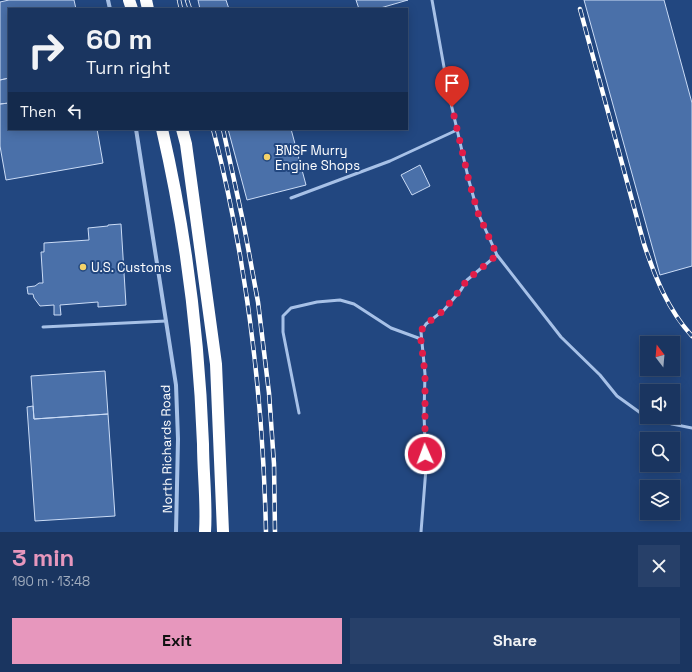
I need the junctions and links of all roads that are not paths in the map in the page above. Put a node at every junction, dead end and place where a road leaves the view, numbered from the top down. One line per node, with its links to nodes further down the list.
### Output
1 (432, 0): 5 (lane)
2 (136, 130): 8 (street, North Richards Road)
3 (162, 130): 16 (highway)
4 (182, 130): 17 (highway)
5 (457, 130): 6 (lane); 7 (lane)
6 (291, 198)
7 (497, 255): 10 (lane); 12 (lane)
8 (166, 321): 9 (lane); 15 (street, North Richards Road)
9 (43, 327)
10 (421, 339): 11 (lane); 18 (lane)
11 (299, 413)
12 (640, 413)
13 (672, 424): 14 (lane)
14 (692, 428)
15 (176, 532)
16 (205, 532)
17 (223, 532)
18 (421, 532)

